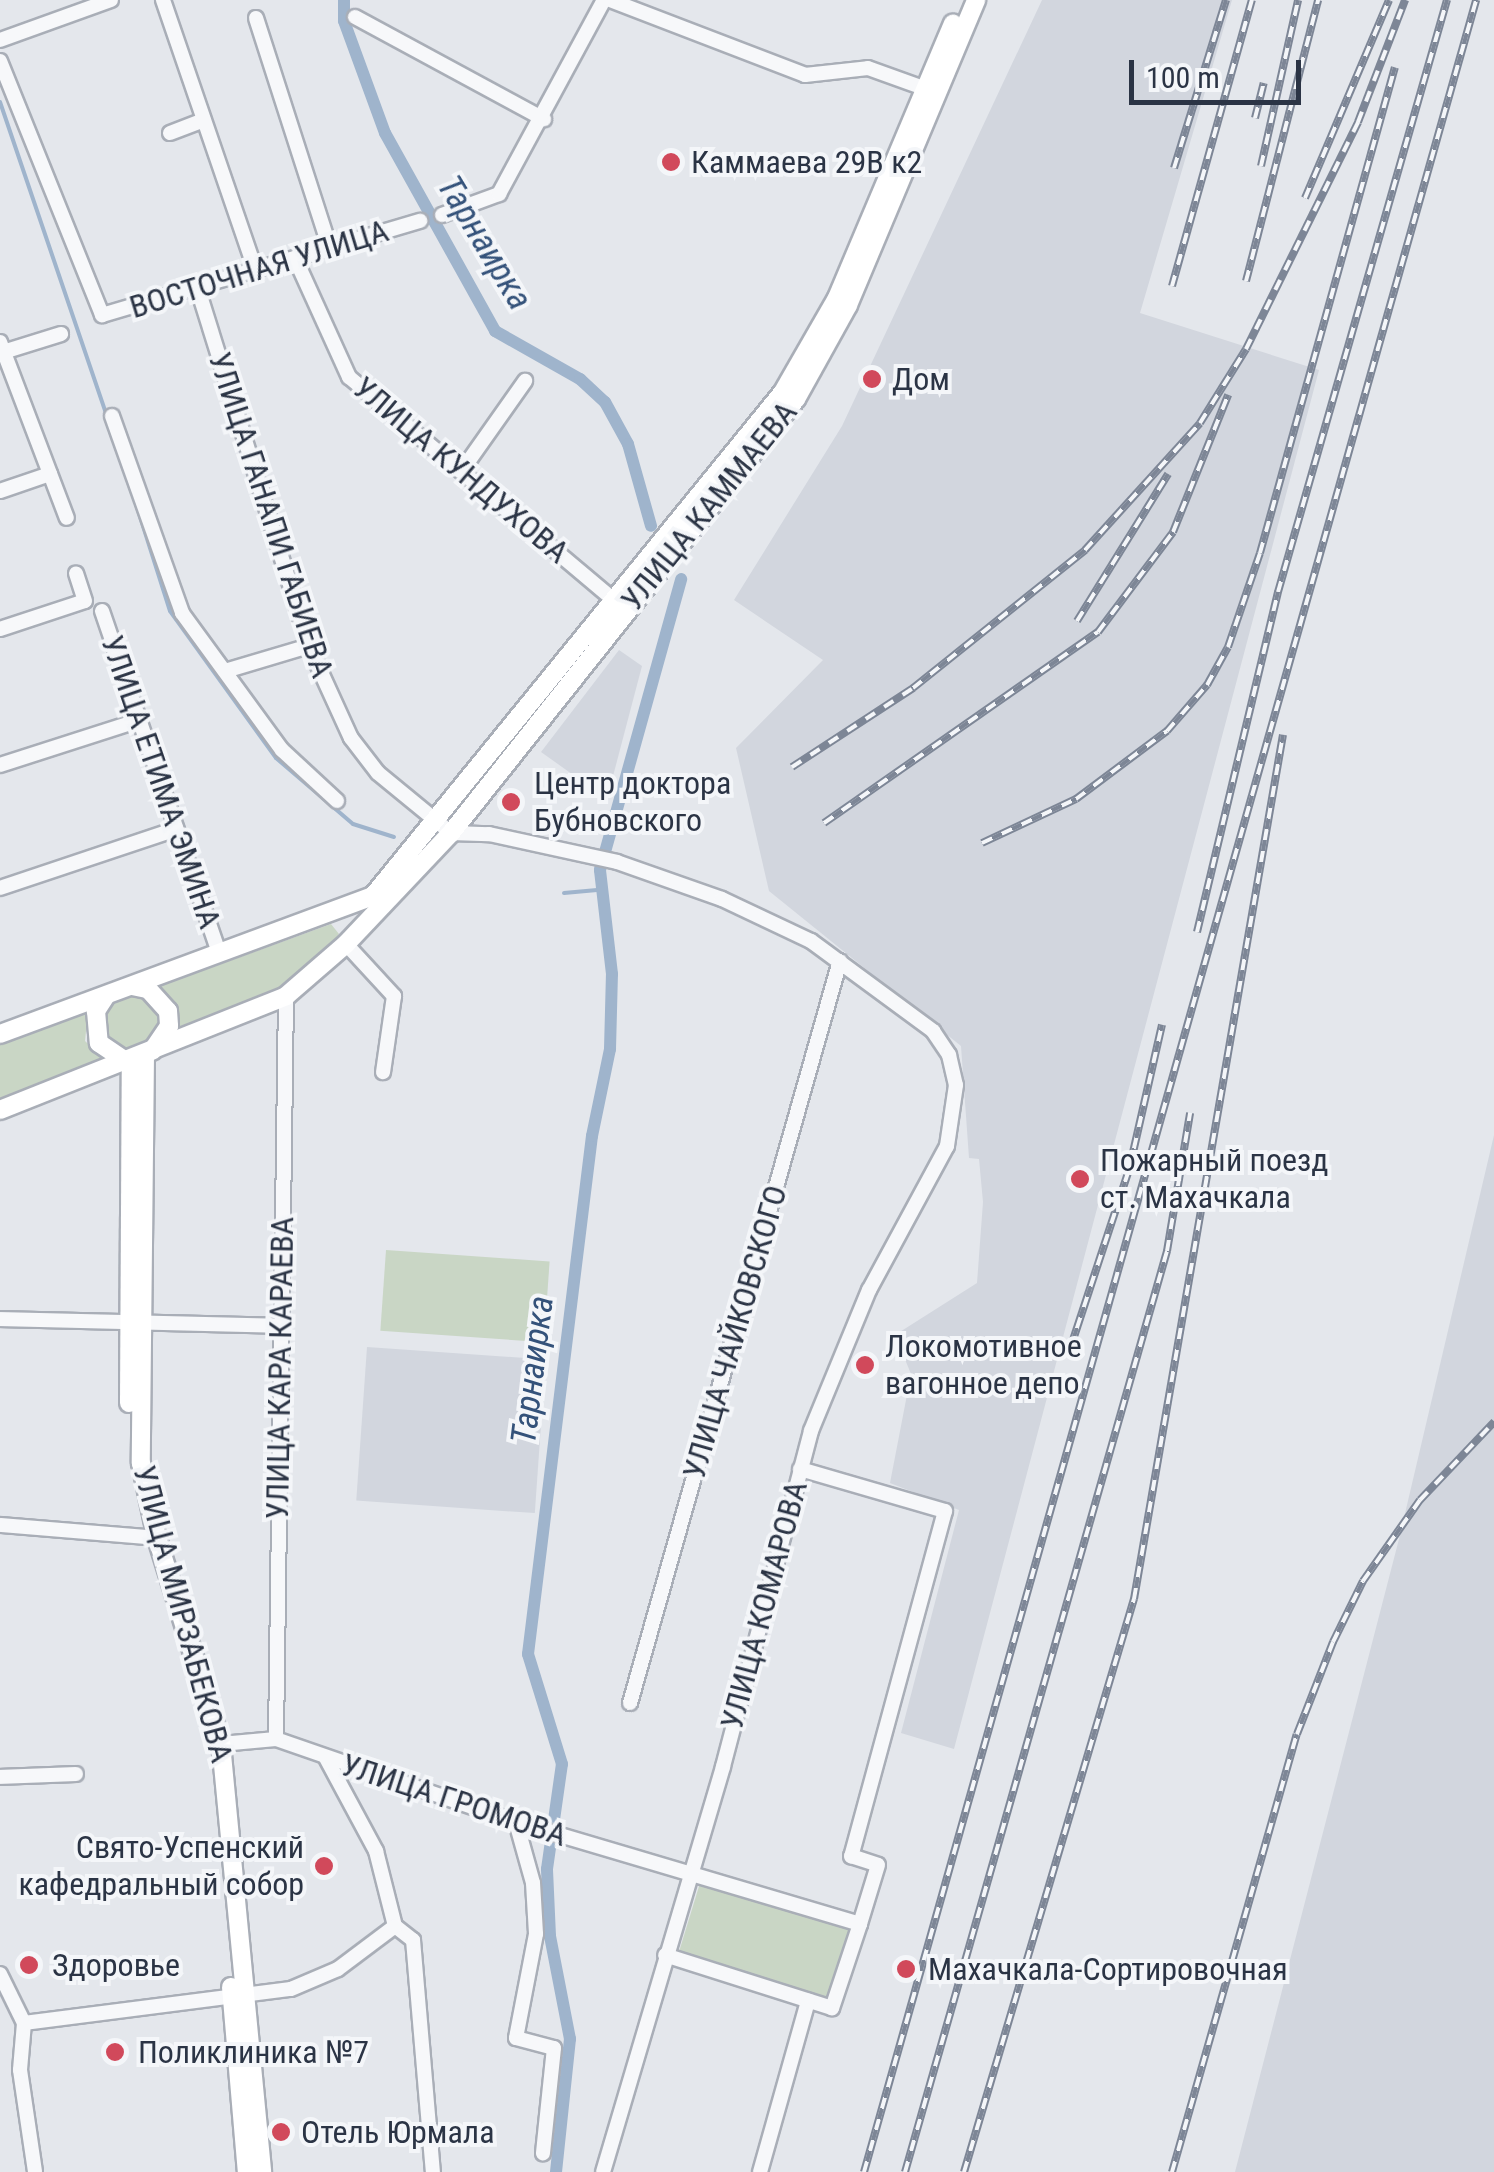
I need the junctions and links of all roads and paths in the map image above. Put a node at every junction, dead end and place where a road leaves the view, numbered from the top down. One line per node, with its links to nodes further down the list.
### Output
1 (63, 0): 7 (street)
2 (111, 0): 7 (street)
3 (162, 0): 14 (street)
4 (607, 0): 12 (street); 13 (street)
5 (963, 0): 12 (main road, УЛИЦА КАММАЕВА)
6 (976, 0): 12 (main road, УЛИЦА КАММАЕВА)
7 (69, 16): 10 (street)
8 (356, 17): 13 (street)
9 (256, 18): 18 (street)
10 (0, 40)
11 (0, 61): 21 (street, ВОСТОЧНАЯ УЛИЦА)
12 (932, 90): 31 (main road, УЛИЦА КАММАЕВА)
13 (544, 119): 16 (street)
14 (204, 120): 15 (street); 20 (street)
15 (170, 132)
16 (442, 215)
17 (420, 221): 18 (street, ВОСТОЧНАЯ УЛИЦА)
18 (330, 248): 19 (street, ВОСТОЧНАЯ УЛИЦА)
19 (295, 258): 20 (street, ВОСТОЧНАЯ УЛИЦА); 26 (street, УЛИЦА КУНДУХОВА)
20 (255, 269): 21 (street, ВОСТОЧНАЯ УЛИЦА)
21 (198, 286): 34 (street, УЛИЦА ГАНАПИ ГАБИЕВА)
22 (62, 334): 23 (street)
23 (1, 349): 27 (street)
24 (525, 381): 26 (street)
25 (112, 416): 35 (street)
26 (463, 469): 31 (street, УЛИЦА КУНДУХОВА)
27 (50, 474): 28 (street); 29 (street)
28 (0, 490)
29 (67, 518)
30 (76, 573): 33 (street, УЛИЦА ЕТИМА ЭМИНА)
31 (621, 605): 39 (main road, УЛИЦА КАММАЕВА)
32 (102, 611): 36 (street, УЛИЦА ЕТИМА ЭМИНА)
33 (0, 629)
34 (309, 646): 35 (street); 39 (street, УЛИЦА ГАНАПИ ГАБИЕВА)
35 (224, 672): 38 (street)
36 (140, 720): 37 (street); 40 (street, УЛИЦА ЕТИМА ЭМИНА)
37 (0, 764)
38 (336, 801)
39 (445, 828): 42 (main road, УЛИЦА КАММАЕВА); 45 (street)
40 (176, 830): 41 (street); 44 (street, УЛИЦА ЕТИМА ЭМИНА)
41 (0, 888)
42 (378, 901): 43 (main road, УЛИЦА КАММАЕВА); 44 (main road)
43 (346, 944): 48 (main road, УЛИЦА КАММАЕВА); 51 (street)
44 (220, 953): 46 (main road)
45 (840, 961): 56 (street, УЛИЦА КОМАРОВА); 59 (street, УЛИЦА ЧАЙКОВСКОГО)
46 (132, 986): 47 (main road); 50 (main road)
47 (105, 996): 49 (main road); 50 (main road)
48 (286, 996): 50 (main road, УЛИЦА КАММАЕВА); 55 (street, УЛИЦА КАРА КАРАЕВА)
49 (0, 1034)
50 (138, 1056): 52 (main road, УЛИЦА КАММАЕВА); 53 (main road, УЛИЦА МИРЗАБЕКОВА)
51 (383, 1072)
52 (0, 1110)
53 (135, 1318): 54 (street); 55 (street); 58 (main road, УЛИЦА МИРЗАБЕКОВА)
54 (0, 1319)
55 (282, 1326): 60 (street, УЛИЦА КАРА КАРАЕВА)
56 (800, 1468): 66 (street, УЛИЦА КОМАРОВА); 67 (street)
57 (0, 1525): 58 (street)
58 (152, 1537): 61 (main road, УЛИЦА МИРЗАБЕКОВА); 71 (main road, УЛИЦА МИРЗАБЕКОВА)
59 (630, 1702)
60 (276, 1740): 61 (street, УЛИЦА ГРОМОВА); 62 (street, УЛИЦА ГРОМОВА)
61 (221, 1744): 71 (main road, УЛИЦА МИРЗАБЕКОВА)
62 (326, 1758): 65 (street, УЛИЦА ГРОМОВА); 68 (street)
63 (76, 1774): 64 (street)
64 (0, 1778)
65 (516, 1822): 66 (street, УЛИЦА ГРОМОВА); 74 (street)
66 (687, 1871): 67 (street, УЛИЦА ГРОМОВА); 69 (street, УЛИЦА КОМАРОВА)
67 (860, 1924): 72 (street)
68 (395, 1926): 71 (street); 78 (street)
69 (665, 1955): 72 (street); 79 (street, УЛИЦА КОМАРОВА)
70 (0, 1974): 73 (street)
71 (237, 1993): 73 (street); 76 (main road, УЛИЦА МИРЗАБЕКОВА); 77 (main road, УЛИЦА МИРЗАБЕКОВА)
72 (808, 2000): 80 (street)
73 (24, 2023): 75 (street)
74 (543, 2152)
75 (35, 2172)
76 (247, 2172)
77 (262, 2172)
78 (433, 2172)
79 (602, 2172)
80 (760, 2172)

